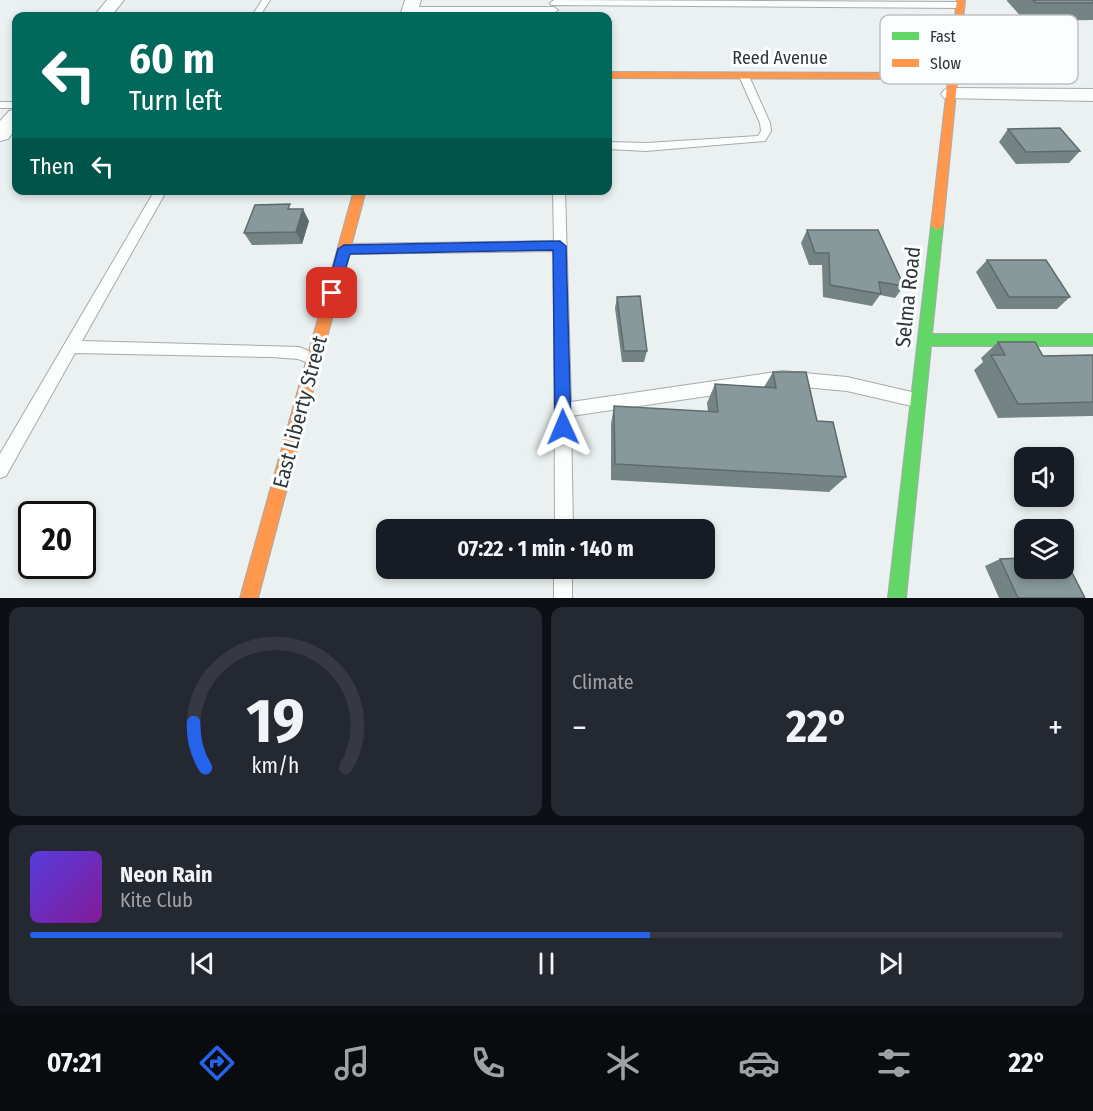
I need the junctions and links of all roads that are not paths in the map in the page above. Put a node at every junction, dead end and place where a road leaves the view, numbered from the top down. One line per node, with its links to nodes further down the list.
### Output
1 (116, 0): 5 (street)
2 (961, 3): 3 (lane)
3 (554, 7): 4 (lane)
4 (410, 8)
5 (106, 12)
6 (612, 75): 7 (street, Reed Avenue)
7 (744, 76): 8 (street, Reed Avenue); 14 (lane)
8 (880, 82)
9 (929, 84): 10 (street, Reed Avenue)
10 (952, 85): 11 (street); 20 (street, Selma Road)
11 (1093, 95)
12 (12, 120): 13 (street)
13 (0, 134)
14 (612, 146)
15 (158, 195): 22 (lane)
16 (359, 195): 19 (street, East Liberty Street)
17 (558, 195): 18 (lane)
18 (560, 246): 19 (lane); 25 (lane)
19 (344, 249): 23 (street, East Liberty Street)
20 (925, 340): 21 (street); 24 (street, Selma Road)
21 (1093, 340)
22 (71, 347): 23 (lane); 26 (lane)
23 (314, 359): 29 (street, East Liberty Street)
24 (918, 401): 25 (lane); 31 (street, Selma Road)
25 (563, 410): 27 (lane)
26 (0, 470)
27 (564, 519)
28 (563, 579): 30 (lane)
29 (249, 598)
30 (563, 598)
31 (897, 598)

